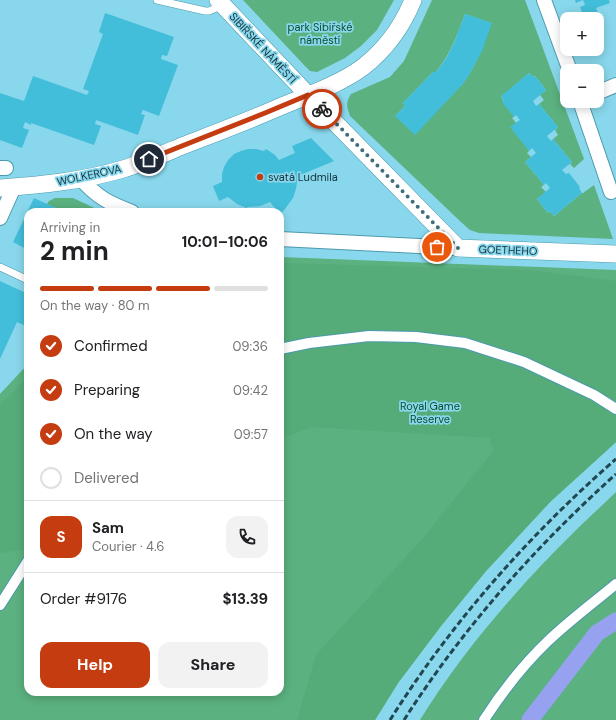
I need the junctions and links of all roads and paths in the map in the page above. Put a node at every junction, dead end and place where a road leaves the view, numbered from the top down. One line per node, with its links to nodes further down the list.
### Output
1 (157, 0): 4 (lane)
2 (413, 0): 8 (street)
3 (544, 0): 5 (street)
4 (221, 3): 8 (street, SIBIŘSKÉ NÁMĚSTÍ)
5 (567, 64)
6 (616, 85): 7 (street)
7 (604, 90)
8 (308, 95): 10 (street, WOLKEROVA); 16 (street, SIBIŘSKÉ NÁMĚSTÍ)
9 (582, 108): 12 (street)
10 (81, 179): 11 (street, WOLKEROVA); 13 (street)
11 (7, 187): 14 (street)
12 (611, 192)
13 (122, 208)
14 (0, 218)
15 (284, 239): 16 (street, GOETHEHO)
16 (458, 248): 17 (street, GOETHEHO)
17 (616, 254)
18 (0, 267): 19 (lane)
19 (24, 278)
20 (284, 348): 21 (street)
21 (616, 409)
22 (24, 568): 24 (street)
23 (616, 584): 25 (street)
24 (0, 605)
25 (484, 720)

